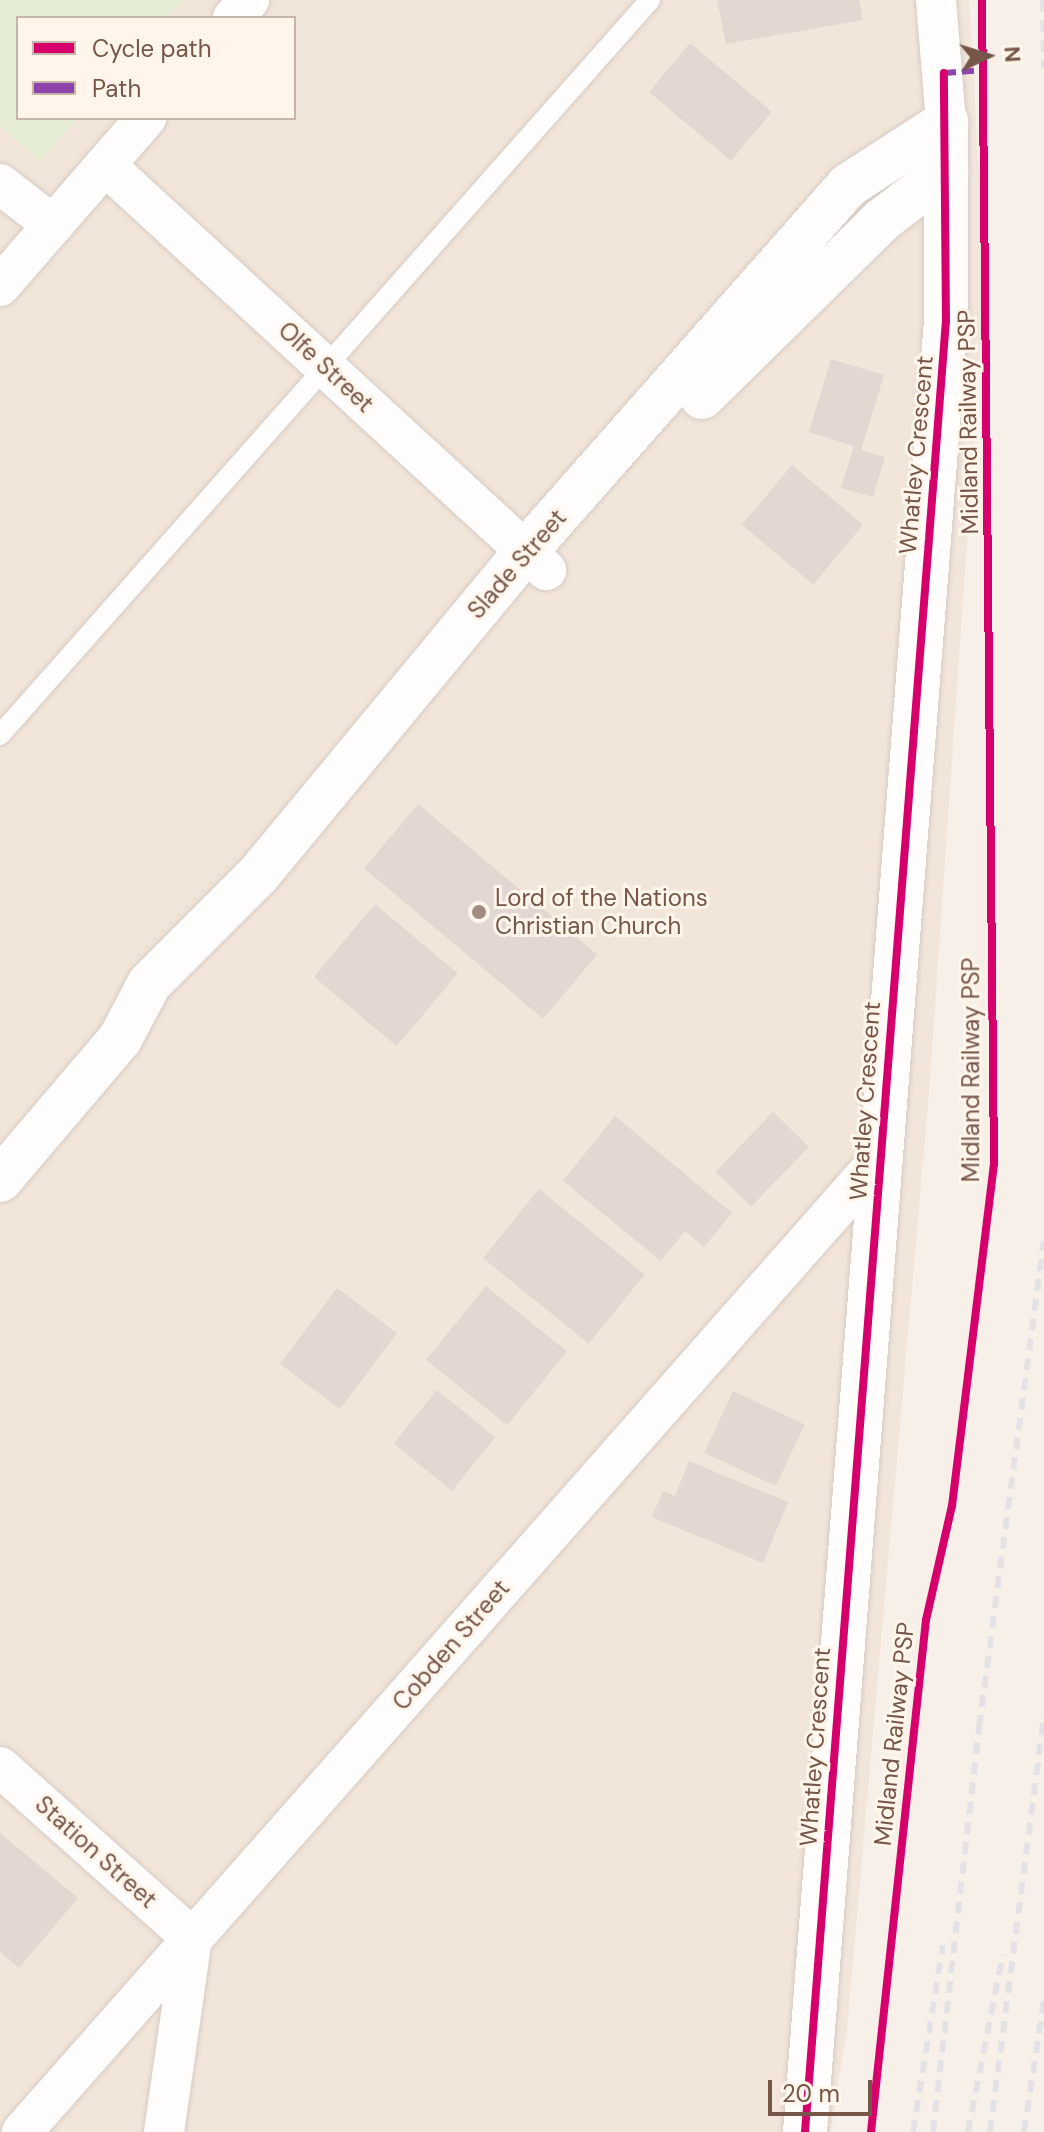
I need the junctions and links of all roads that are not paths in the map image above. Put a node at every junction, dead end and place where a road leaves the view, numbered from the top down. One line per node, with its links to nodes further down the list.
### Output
1 (249, 0): 4 (street)
2 (650, 0): 12 (lane)
3 (936, 0): 6 (street, Whatley Crescent)
4 (235, 16)
5 (144, 120): 7 (street)
6 (946, 122): 8 (street, Whatley Crescent); 13 (street, Slade Street)
7 (105, 165): 10 (street); 12 (street, Olfe Street)
8 (946, 171): 13 (street, Slade Street); 15 (street, Whatley Crescent)
9 (0, 184): 10 (street)
10 (53, 225): 11 (street)
11 (0, 286)
12 (323, 364): 13 (street, Olfe Street); 14 (lane)
13 (536, 560): 16 (street, Slade Street)
14 (0, 735)
15 (880, 1159): 18 (street, Cobden Street); 21 (street, Whatley Crescent)
16 (0, 1180)
17 (0, 1767): 18 (street, Station Street)
18 (192, 1938): 19 (street, Cobden Street); 20 (street)
19 (22, 2132)
20 (164, 2132)
21 (805, 2132)

